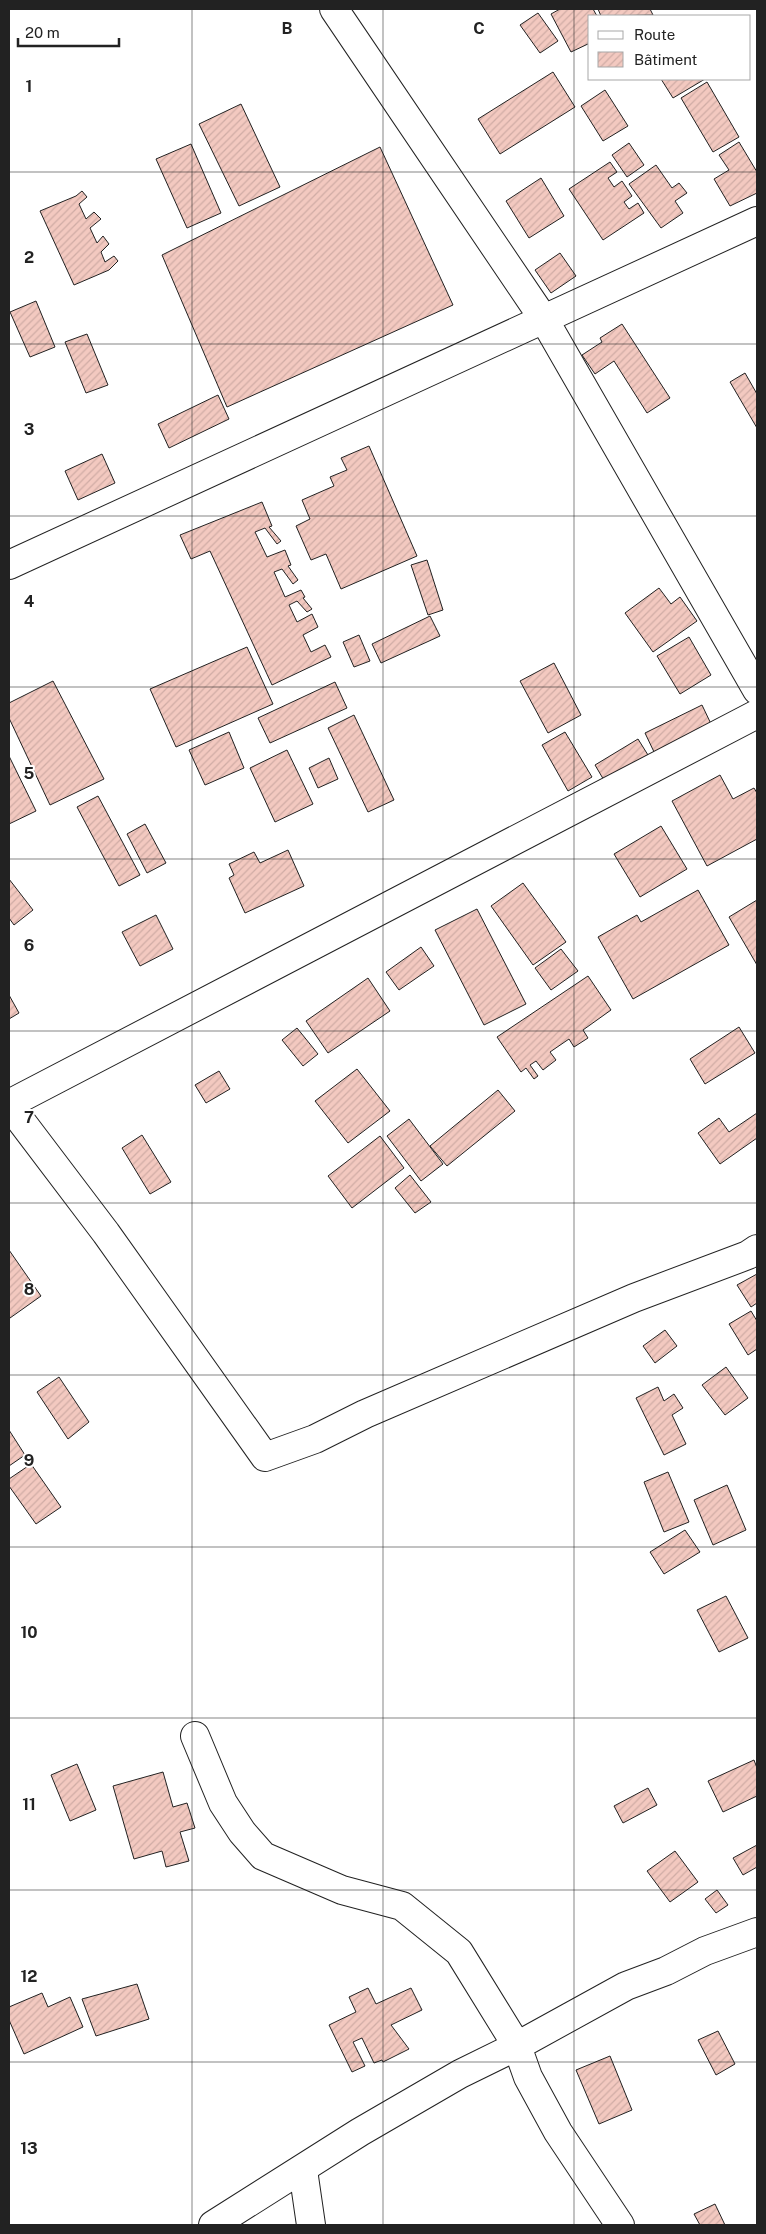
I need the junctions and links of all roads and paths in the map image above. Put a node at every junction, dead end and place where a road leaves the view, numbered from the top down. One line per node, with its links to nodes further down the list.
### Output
1 (334, 9): 3 (street)
2 (757, 221): 3 (street)
3 (545, 321): 4 (street); 5 (street)
4 (9, 565)
5 (757, 690)
6 (757, 714): 7 (street)
7 (9, 1105): 8 (street)
8 (757, 1249)
9 (195, 1736): 11 (street)
10 (757, 1932): 11 (street)
11 (517, 2046): 12 (street); 15 (street)
12 (303, 2170): 13 (street); 14 (street)
13 (213, 2225)
14 (311, 2225)
15 (620, 2225)

